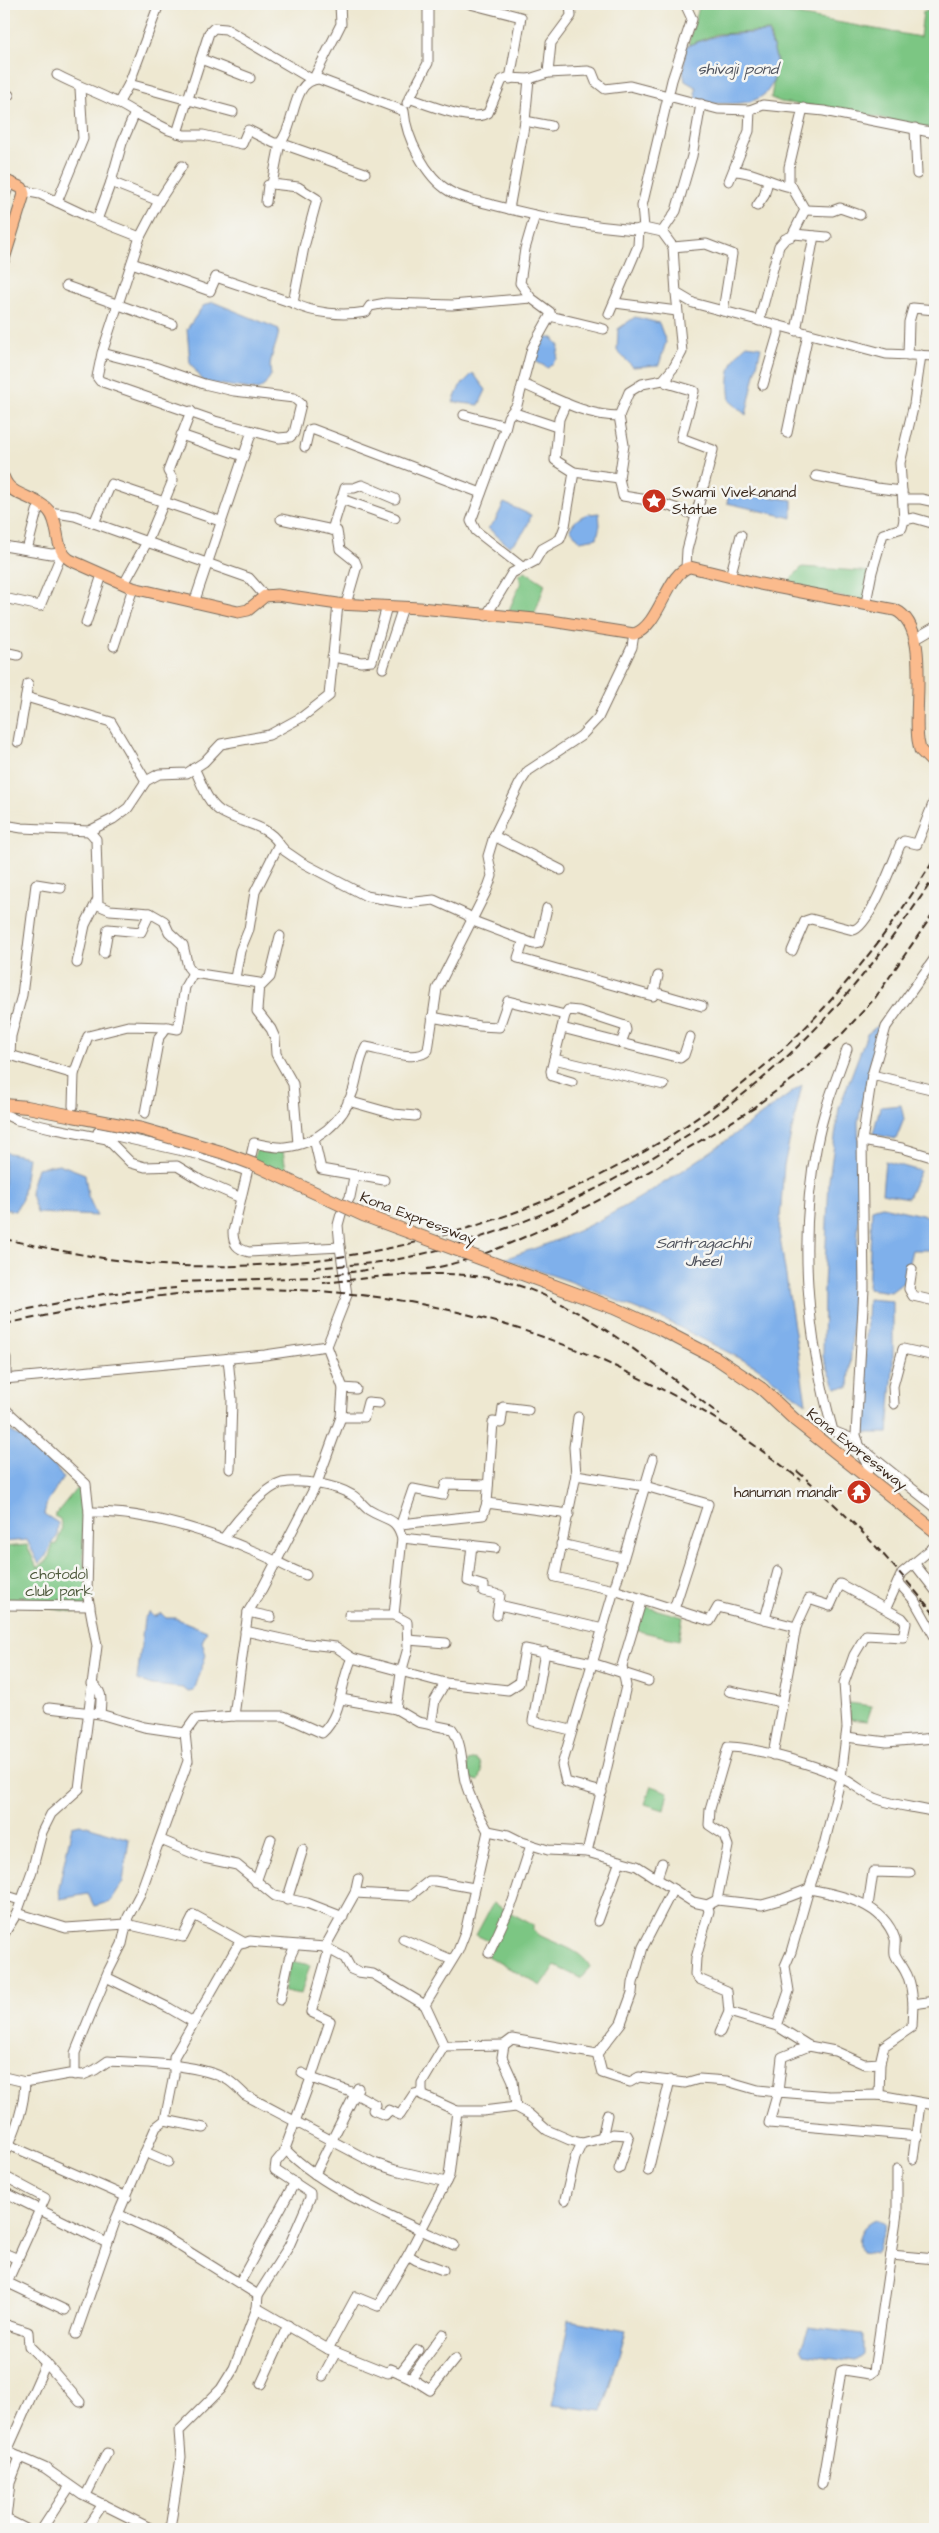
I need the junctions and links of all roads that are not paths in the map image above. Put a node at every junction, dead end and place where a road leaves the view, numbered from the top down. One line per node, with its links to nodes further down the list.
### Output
1 (159, 4): 15 (street)
2 (336, 4): 3 (street)
3 (340, 4): 14 (street)
4 (428, 4): 19 (street)
5 (470, 4): 12 (street)
6 (570, 4): 9 (street)
7 (685, 4): 17 (street)
8 (201, 59): 11 (street); 14 (street); 18 (street)
9 (548, 73): 13 (street); 17 (street)
10 (57, 75): 16 (street)
11 (250, 78)
12 (510, 78): 13 (street); 19 (street)
13 (529, 79): 27 (street)
14 (312, 80): 24 (street); 32 (street)
15 (129, 84): 18 (street); 20 (street)
16 (80, 88): 20 (street); 46 (street)
17 (669, 96): 21 (street); 54 (street)
18 (188, 98): 25 (street); 30 (street)
19 (409, 98): 24 (street)
20 (119, 102): 26 (street)
21 (701, 104): 23 (street); 55 (street)
22 (802, 108): 23 (street); 29 (street); 42 (street)
23 (750, 110): 34 (street)
24 (404, 111): 49 (street)
25 (233, 112)
26 (135, 113): 30 (street); 40 (street)
27 (525, 121): 28 (street); 49 (street)
28 (551, 126)
29 (915, 128): 31 (street); 36 (street)
30 (177, 133): 32 (street)
31 (935, 133)
32 (280, 143): 35 (street); 41 (street)
33 (182, 166): 45 (street)
34 (734, 171): 38 (street); 39 (street)
35 (365, 173)
36 (917, 174)
37 (7, 181): 43 (main road); 44 (street)
38 (729, 181)
39 (768, 181): 42 (street); 48 (street)
40 (111, 182): 45 (street); 53 (street)
41 (272, 184): 47 (street); 66 (street)
42 (792, 187): 50 (street)
43 (24, 190): 46 (street); 61 (main road)
44 (4, 199)
45 (158, 201): 58 (street)
46 (57, 202): 53 (street)
47 (266, 202)
48 (757, 206)
49 (509, 209): 51 (street)
50 (805, 210): 52 (street); 56 (street)
51 (535, 215): 54 (street); 65 (street)
52 (860, 215)
53 (97, 220): 58 (street)
54 (642, 228): 55 (street); 67 (street)
55 (662, 232): 60 (street)
56 (794, 234): 57 (street); 74 (street)
57 (814, 236): 59 (street); 78 (street)
58 (140, 237): 62 (street)
59 (827, 237)
60 (673, 247): 64 (street); 71 (street)
61 (4, 259)
62 (132, 264): 66 (street); 68 (street)
63 (66, 286): 68 (street)
64 (676, 293): 70 (street); 71 (street)
65 (531, 298): 66 (street); 73 (street)
66 (293, 303)
67 (614, 303): 70 (street); 72 (street)
68 (118, 306): 75 (street); 80 (street)
69 (935, 310): 81 (street)
70 (677, 311): 84 (street)
71 (723, 311): 74 (street)
72 (609, 314)
73 (550, 316): 77 (street); 85 (street)
74 (759, 321): 76 (street)
75 (172, 324)
76 (778, 326): 78 (street); 86 (street)
77 (604, 328)
78 (796, 330): 79 (street)
79 (808, 334): 81 (street); 95 (street)
80 (102, 352): 88 (street); 94 (street)
81 (908, 355): 82 (street)
82 (921, 355): 83 (street); 104 (street)
83 (935, 356)
84 (669, 375): 91 (street); 110 (street)
85 (523, 384): 87 (street); 89 (street)
86 (763, 385)
87 (566, 403): 91 (street); 92 (street)
88 (191, 411): 94 (street); 96 (street)
89 (512, 412): 92 (street); 93 (street)
90 (464, 415): 93 (street)
91 (618, 416): 102 (street)
92 (557, 427): 99 (street)
93 (505, 429): 103 (street)
94 (252, 431): 98 (street)
95 (787, 433)
96 (181, 435): 98 (street); 107 (street)
97 (305, 447): 103 (street)
98 (243, 456): 114 (street)
99 (574, 472): 102 (street); 124 (street)
100 (816, 476): 104 (street)
101 (4, 478): 109 (main road)
102 (619, 478): 110 (street)
103 (481, 493): 124 (street)
104 (902, 495): 108 (street); 113 (street)
105 (342, 499): 106 (street); 111 (street); 117 (street)
106 (395, 499)
107 (164, 502): 114 (street); 115 (street); 119 (street)
108 (935, 502)
109 (46, 508): 115 (street); 121 (street); 122 (main road)
110 (696, 516): 125 (street)
111 (395, 518)
112 (281, 520): 117 (street)
113 (904, 520): 116 (street); 132 (street)
114 (220, 522): 123 (street)
115 (94, 523): 119 (street)
116 (935, 524)
117 (332, 530): 133 (street)
118 (741, 535): 127 (street)
119 (147, 542): 123 (street); 128 (street)
120 (4, 546): 121 (street)
121 (27, 550): 122 (street)
122 (62, 553): 126 (main road); 130 (street)
123 (206, 564): 129 (street); 131 (street)
124 (522, 567): 136 (street)
125 (686, 568): 127 (main road); 139 (main road)
126 (102, 575): 128 (main road); 137 (street)
127 (730, 577): 132 (main road)
128 (129, 586): 131 (main road); 141 (street)
129 (265, 596): 131 (main road); 133 (main road)
130 (4, 598)
131 (194, 603)
132 (866, 603): 140 (main road)
133 (342, 604): 134 (main road); 144 (street)
134 (387, 606): 135 (main road); 144 (street)
135 (403, 607): 136 (main road); 145 (street)
136 (486, 616): 139 (main road)
137 (86, 623)
138 (935, 627): 140 (street)
139 (634, 634): 155 (street)
140 (916, 638): 149 (main road)
141 (114, 646)
142 (4, 652): 143 (street)
143 (18, 655)
144 (332, 658): 150 (street)
145 (383, 668)
146 (28, 684): 147 (street)
147 (26, 697): 148 (street); 151 (street)
148 (18, 742)
149 (935, 765)
150 (194, 768): 151 (street); 156 (street)
151 (146, 781): 154 (street)
152 (935, 799): 165 (street)
153 (4, 825): 154 (street)
154 (89, 831): 159 (street)
155 (494, 836): 157 (street); 162 (street)
156 (279, 844): 162 (street); 171 (street)
157 (561, 870)
158 (61, 888): 182 (street)
159 (97, 901): 161 (street); 168 (street)
160 (547, 908): 164 (street)
161 (150, 913): 166 (street); 169 (street)
162 (473, 921): 164 (street); 176 (street)
163 (280, 936): 172 (street)
164 (524, 940): 173 (street)
165 (792, 951)
166 (104, 953)
167 (935, 958): 185 (street)
168 (77, 964)
169 (193, 973): 171 (street); 177 (street)
170 (658, 976): 173 (street)
171 (235, 978): 172 (street)
172 (260, 987): 199 (street)
173 (654, 992): 174 (street)
174 (702, 1006)
175 (565, 1015): 176 (street); 178 (street); 180 (street)
176 (432, 1016): 189 (street)
177 (167, 1027): 184 (street); 194 (street)
178 (562, 1028): 180 (street); 183 (street)
179 (690, 1037): 180 (street)
180 (621, 1043)
181 (847, 1049): 222 (street)
182 (7, 1054): 184 (street)
183 (554, 1058): 186 (street); 187 (street)
184 (74, 1074): 191 (street)
185 (872, 1075): 188 (street); 198 (street)
186 (572, 1082)
187 (664, 1085)
188 (935, 1090)
189 (348, 1101): 195 (street); 197 (street)
190 (4, 1105): 192 (highway, Kona Expressway)
191 (73, 1106)
192 (51, 1112): 193 (highway, Kona Expressway); 215 (highway, Kona Expressway, bridge)
193 (4, 1113): 196 (street)
194 (145, 1113)
195 (415, 1116)
196 (44, 1125): 201 (street); 204 (street)
197 (314, 1139): 199 (street); 202 (street)
198 (862, 1142): 200 (street); 222 (street)
199 (298, 1144): 201 (street)
200 (935, 1158)
201 (247, 1171): 204 (street)
202 (354, 1177): 203 (street); 205 (street)
203 (384, 1180)
204 (241, 1198): 205 (street)
205 (340, 1247): 208 (street)
206 (912, 1269): 207 (street)
207 (935, 1301)
208 (328, 1346): 211 (street); 213 (street)
209 (935, 1356): 217 (street)
210 (6, 1358): 212 (street)
211 (228, 1358): 212 (street); 224 (street)
212 (5, 1379)
213 (343, 1388): 214 (street); 220 (street)
214 (356, 1389)
215 (762, 1389): 225 (highway, Kona Expressway); 236 (highway, Kona Expressway)
216 (380, 1403): 220 (street)
217 (894, 1404)
218 (4, 1408): 232 (street)
219 (528, 1410): 228 (street)
220 (341, 1417): 227 (street)
221 (578, 1417): 226 (street)
222 (858, 1443): 225 (street); 231 (street)
223 (653, 1459): 229 (street)
224 (230, 1469)
225 (870, 1469): 234 (highway, Kona Expressway)
226 (576, 1475): 229 (street); 233 (street)
227 (317, 1483): 235 (street); 237 (street); 244 (street)
228 (488, 1485): 230 (street); 235 (street)
229 (645, 1486): 243 (street); 256 (street)
230 (487, 1503): 233 (street); 235 (street)
231 (935, 1507)
232 (89, 1512): 237 (street); 254 (street)
233 (569, 1514): 239 (street)
234 (935, 1522)
235 (400, 1526): 238 (street)
236 (935, 1531)
237 (224, 1538): 244 (street)
238 (402, 1538): 240 (street); 259 (street)
239 (561, 1544): 243 (street); 249 (street)
240 (472, 1545): 242 (street); 252 (street)
241 (935, 1546): 245 (street)
242 (495, 1548)
243 (624, 1558): 249 (street)
244 (275, 1561): 247 (street); 257 (street)
245 (914, 1563): 248 (street); 250 (street)
246 (778, 1571): 262 (street)
247 (306, 1575)
248 (898, 1582): 255 (street); 266 (street)
249 (614, 1590): 251 (street); 264 (street)
250 (935, 1590)
251 (642, 1599): 256 (street); 273 (street)
252 (499, 1605): 260 (street); 264 (street)
253 (4, 1606): 254 (street)
254 (90, 1606): 276 (street)
255 (886, 1608): 263 (street); 288 (street)
256 (674, 1609): 262 (street)
257 (248, 1612): 261 (street); 265 (street)
258 (349, 1615): 259 (street)
259 (394, 1615): 267 (street)
260 (497, 1615)
261 (271, 1617)
262 (765, 1619): 263 (street)
263 (796, 1627): 279 (street)
264 (603, 1629): 271 (street)
265 (245, 1631): 270 (street); 284 (street)
266 (935, 1637)
267 (408, 1640): 268 (street); 272 (street)
268 (446, 1643)
269 (544, 1652): 271 (street); 275 (street); 286 (street)
270 (352, 1658): 272 (street); 278 (street)
271 (592, 1663): 273 (street); 286 (street)
272 (401, 1673): 275 (street); 281 (street)
273 (625, 1673): 274 (street); 292 (street)
274 (648, 1681)
275 (445, 1683): 285 (street)
276 (91, 1684): 282 (street); 283 (street)
277 (729, 1691): 279 (street)
278 (341, 1699): 281 (street); 284 (street)
279 (781, 1702): 290 (street)
280 (49, 1708): 282 (street)
281 (396, 1709): 285 (street)
282 (90, 1714): 283 (street); 311 (street)
283 (100, 1714): 287 (street)
284 (234, 1716): 287 (street)
285 (431, 1725): 294 (street)
286 (571, 1730): 292 (street)
287 (186, 1733): 296 (street)
288 (846, 1737): 289 (street); 291 (street)
289 (935, 1738)
290 (773, 1755): 291 (street); 313 (street)
291 (841, 1777): 293 (street); 307 (street)
292 (602, 1792): 299 (street)
293 (935, 1812)
294 (488, 1830): 297 (street); 306 (street)
295 (271, 1839): 305 (street)
296 (161, 1840): 305 (street); 319 (street)
297 (532, 1845): 299 (street); 325 (street)
298 (303, 1848): 312 (street)
299 (587, 1852): 300 (street)
300 (620, 1861): 303 (street); 318 (street)
301 (662, 1863): 303 (street)
302 (910, 1873): 315 (street)
303 (657, 1878): 308 (street)
304 (358, 1879): 309 (street)
305 (256, 1882): 312 (street)
306 (474, 1888): 309 (street); 326 (street)
307 (808, 1888): 313 (street); 315 (street); 334 (street)
308 (673, 1889): 314 (street); 339 (street)
309 (355, 1893): 317 (street)
310 (4, 1895): 311 (street)
311 (20, 1900): 316 (street)
312 (287, 1900): 317 (street)
313 (717, 1900): 314 (street)
314 (707, 1905): 332 (street)
315 (868, 1906): 330 (street)
316 (17, 1913): 319 (street); 320 (street)
317 (343, 1917): 324 (street)
318 (598, 1921)
319 (126, 1924): 322 (street); 327 (street)
320 (4, 1934)
321 (403, 1939): 326 (street)
322 (245, 1943): 323 (street); 333 (street)
323 (295, 1946): 324 (street); 328 (street)
324 (325, 1947): 331 (street); 345 (street)
325 (489, 1953)
326 (452, 1960): 331 (street)
327 (106, 1977): 333 (street); 343 (street)
328 (280, 2000)
329 (935, 2001): 330 (street)
330 (913, 2004): 340 (street)
331 (424, 2005): 337 (street)
332 (729, 2012): 334 (street); 335 (street)
333 (192, 2022): 341 (street)
334 (777, 2026): 338 (street)
335 (720, 2032)
336 (504, 2045): 337 (street); 339 (street); 354 (street)
337 (444, 2046): 349 (street)
338 (809, 2046): 340 (street); 350 (street)
339 (597, 2054): 346 (street)
340 (880, 2063): 351 (street)
341 (173, 2065): 343 (street); 357 (street); 358 (street)
342 (302, 2072): 345 (street)
343 (75, 2074): 347 (street)
344 (4, 2077): 347 (street)
345 (312, 2078): 348 (street); 358 (street)
346 (670, 2080): 350 (street); 372 (street)
347 (25, 2082): 364 (street)
348 (356, 2090): 349 (street); 362 (street)
349 (422, 2092): 355 (street)
350 (778, 2092): 351 (street); 360 (street)
351 (879, 2095): 352 (street)
352 (920, 2104): 353 (street); 360 (street)
353 (935, 2105)
354 (516, 2107): 355 (street); 363 (street)
355 (457, 2111): 376 (street)
356 (607, 2115): 361 (street)
357 (165, 2120): 359 (street); 366 (street)
358 (296, 2122): 362 (street); 365 (street)
359 (204, 2128)
360 (918, 2136): 368 (street)
361 (602, 2138): 363 (street); 370 (street)
362 (331, 2140): 373 (street); 376 (street)
363 (582, 2143): 379 (street)
364 (9, 2145): 367 (street); 378 (street)
365 (286, 2150): 373 (street); 375 (street)
366 (145, 2152): 369 (street); 378 (street)
367 (4, 2154)
368 (913, 2159)
369 (168, 2162)
370 (619, 2169)
371 (898, 2169): 387 (street)
372 (648, 2171)
373 (315, 2174): 382 (street)
374 (4, 2176): 380 (street)
375 (296, 2182): 391 (street); 393 (street)
376 (446, 2182): 382 (street)
377 (4, 2192): 380 (street)
378 (127, 2196): 381 (street)
379 (564, 2200)
380 (40, 2210): 383 (street); 388 (street)
381 (120, 2215): 383 (street); 391 (street)
382 (420, 2230): 384 (street); 386 (street)
383 (108, 2243): 398 (street)
384 (454, 2245)
385 (4, 2253): 388 (street)
386 (408, 2254): 390 (street); 401 (street)
387 (891, 2255): 389 (street); 412 (street)
388 (18, 2259): 392 (street)
389 (935, 2259)
390 (443, 2270)
391 (240, 2282): 393 (street)
392 (5, 2284): 395 (street)
393 (258, 2295): 394 (street)
394 (257, 2308): 397 (street); 421 (street)
395 (65, 2310)
396 (4, 2324): 403 (street)
397 (288, 2325): 401 (street); 407 (street)
398 (76, 2334)
399 (443, 2334): 406 (street)
400 (418, 2350): 404 (street)
401 (332, 2351): 404 (street); 405 (street)
402 (455, 2359): 406 (street)
403 (46, 2363): 408 (street); 409 (street)
404 (400, 2373): 406 (street)
405 (323, 2376)
406 (411, 2378)
407 (260, 2384)
408 (80, 2402)
409 (5, 2450): 411 (street)
410 (107, 2453): 414 (street)
411 (20, 2457): 413 (street); 417 (street)
412 (822, 2484)
413 (70, 2486): 414 (street); 418 (street)
414 (86, 2495): 415 (street)
415 (103, 2504): 416 (street); 419 (street)
416 (136, 2525): 420 (street)
417 (26, 2529)
418 (42, 2529)
419 (86, 2529)
420 (152, 2529)
421 (170, 2529)

